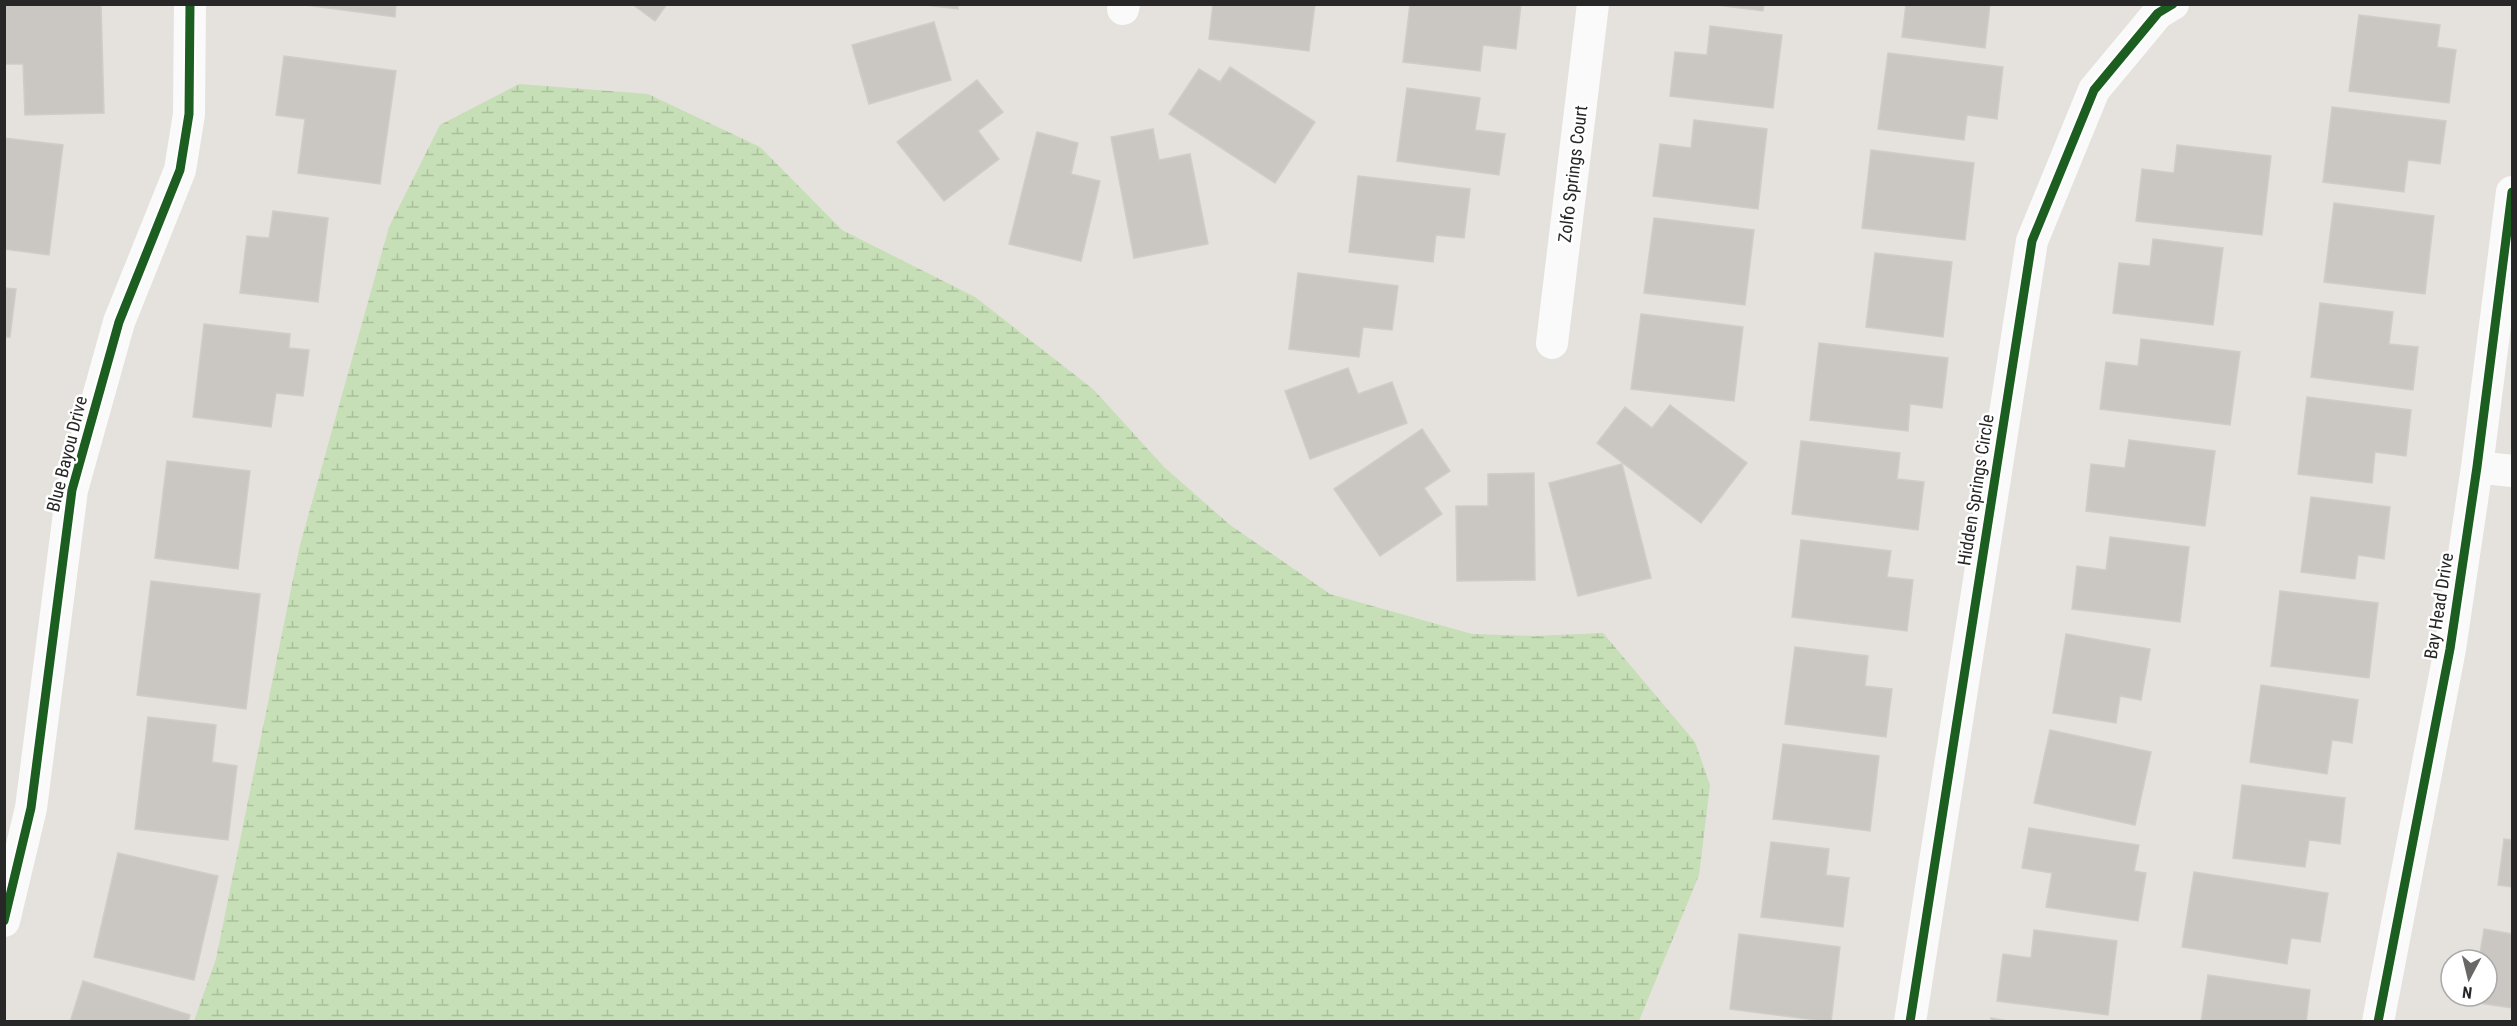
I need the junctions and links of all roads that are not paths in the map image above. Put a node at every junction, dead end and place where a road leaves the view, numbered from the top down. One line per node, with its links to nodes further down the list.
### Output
1 (190, 4): 8 (street, Blue Bayou Drive)
2 (1593, 4): 5 (street, Zolfo Springs Court)
3 (2160, 7): 9 (street, Hidden Springs Circle)
4 (2512, 192): 6 (street, Bay Head Drive)
5 (1552, 343)
6 (2477, 467): 7 (street); 10 (street, Bay Head Drive)
7 (2512, 471)
8 (4, 921)
9 (1910, 1022)
10 (2378, 1022)

